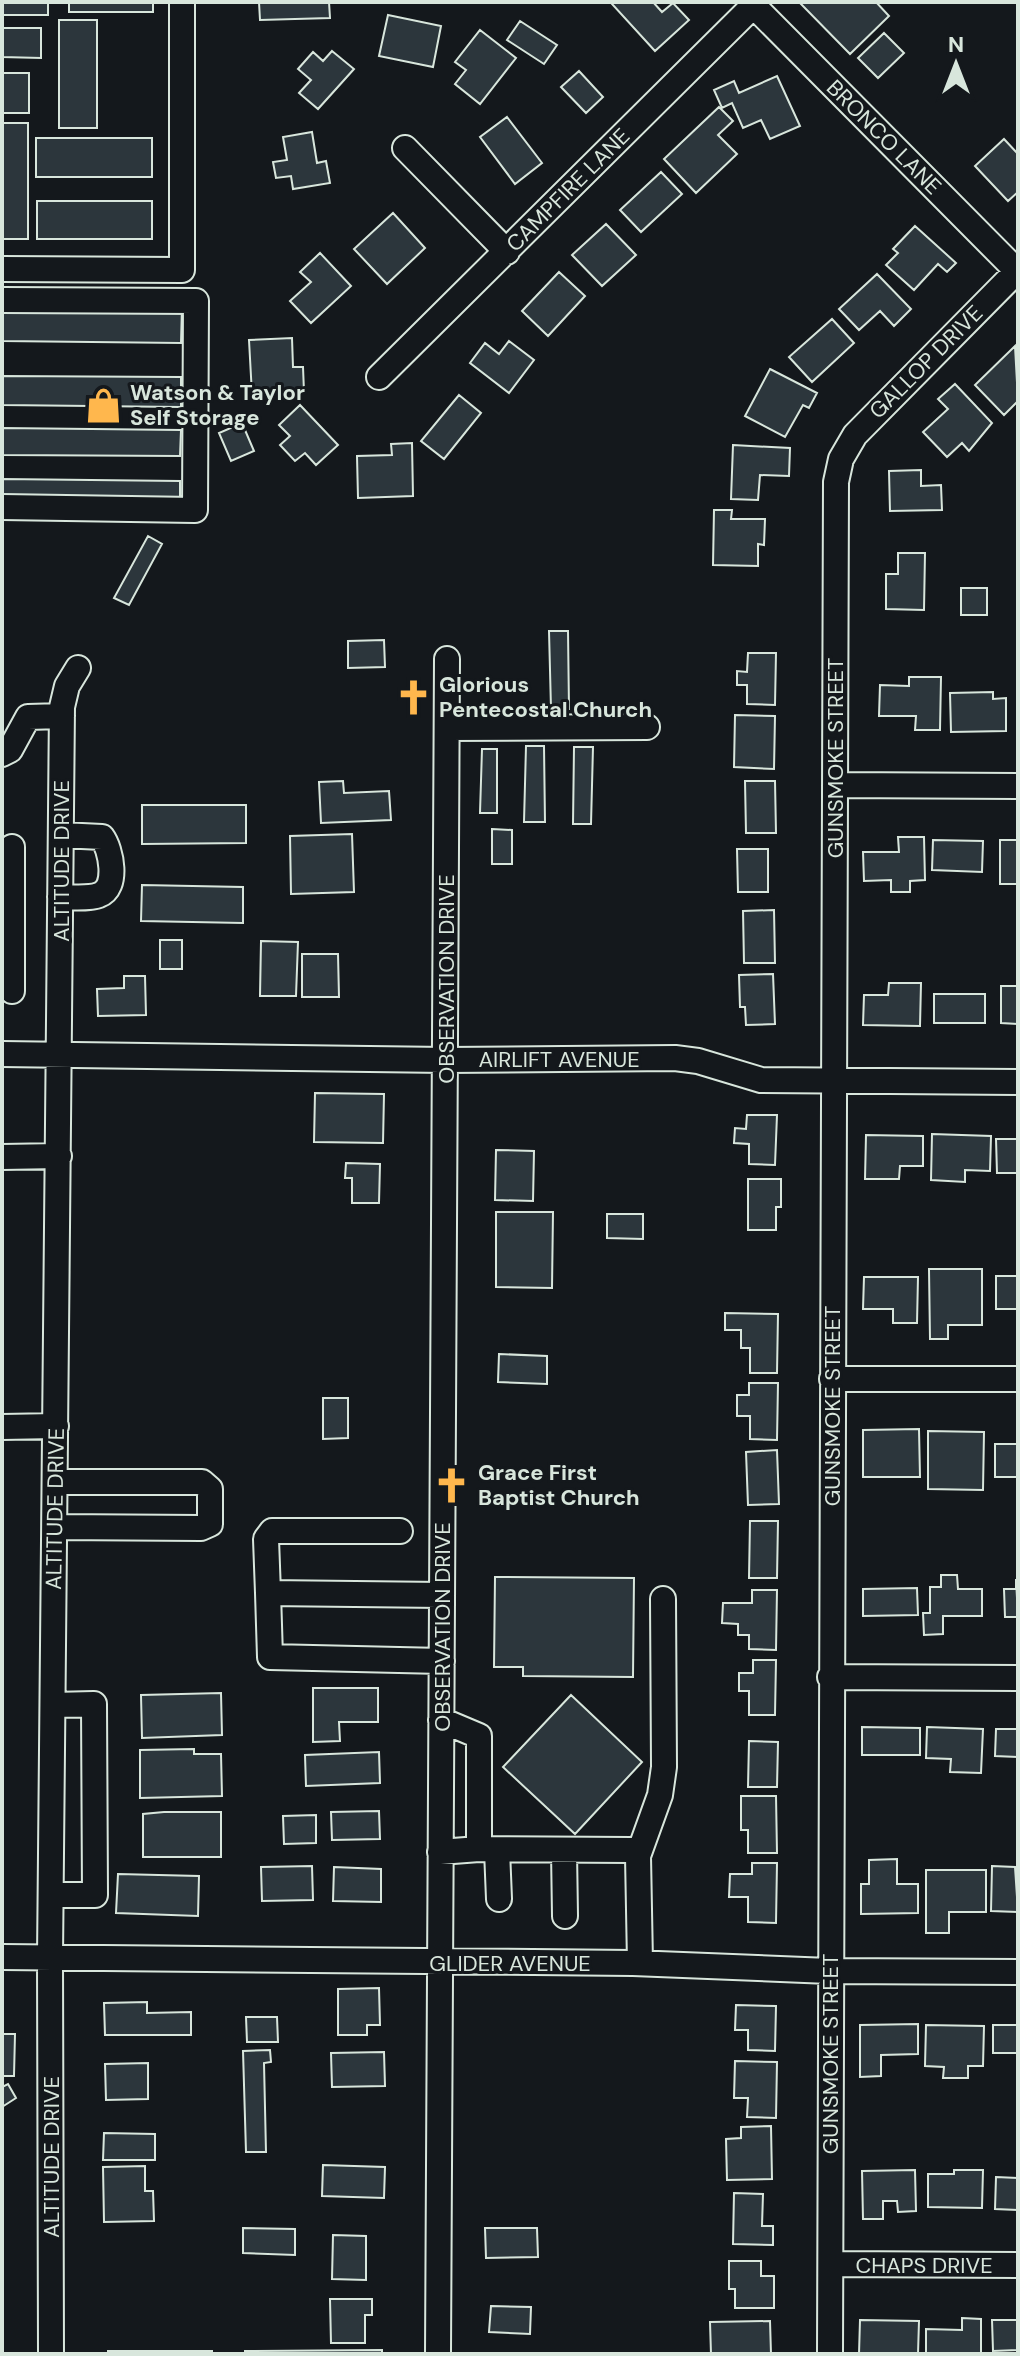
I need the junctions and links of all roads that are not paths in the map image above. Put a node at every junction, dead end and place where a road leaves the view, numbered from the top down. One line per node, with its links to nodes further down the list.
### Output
1 (182, 2): 5 (street)
2 (754, 3): 4 (street, CAMPFIRE LANE); 6 (street, BRONCO LANE)
3 (405, 148): 4 (street)
4 (507, 252): 8 (street, CAMPFIRE LANE)
5 (2, 269)
6 (1018, 271): 9 (street, GALLOP DRIVE)
7 (2, 300): 10 (street)
8 (379, 377)
9 (841, 459): 17 (street, GUNSMOKE STREET)
10 (2, 507)
11 (447, 659): 15 (street, OBSERVATION DRIVE)
12 (78, 668): 13 (street, ALTITUDE DRIVE)
13 (62, 716): 16 (street); 19 (street, ALTITUDE DRIVE)
14 (647, 727): 15 (street)
15 (447, 728): 25 (street, OBSERVATION DRIVE)
16 (2, 754)
17 (835, 785): 18 (street); 26 (street, GUNSMOKE STREET)
18 (1018, 786)
19 (61, 835): 21 (street, ALTITUDE DRIVE); 21 (street)
20 (12, 847): 22 (street)
21 (60, 897): 24 (street, ALTITUDE DRIVE)
22 (12, 991)
23 (2, 1054): 24 (street, AIRLIFT AVENUE)
24 (60, 1055): 25 (street, AIRLIFT AVENUE); 28 (street, ALTITUDE DRIVE)
25 (446, 1060): 26 (street, AIRLIFT AVENUE); 38 (street, OBSERVATION DRIVE)
26 (834, 1081): 27 (street, AIRLIFT AVENUE); 30 (street, GUNSMOKE STREET)
27 (1018, 1082)
28 (59, 1156): 29 (street); 32 (street, ALTITUDE DRIVE)
29 (2, 1157)
30 (832, 1379): 31 (street); 41 (street, GUNSMOKE STREET)
31 (1018, 1379)
32 (56, 1426): 33 (street); 34 (street, ALTITUDE DRIVE)
33 (2, 1427)
34 (55, 1482): 35 (street, ALTITUDE DRIVE); 35 (street)
35 (55, 1527): 43 (street, ALTITUDE DRIVE)
36 (400, 1531): 37 (street)
37 (268, 1593): 38 (street); 40 (street)
38 (442, 1595): 40 (street, OBSERVATION DRIVE)
39 (663, 1599): 48 (street)
40 (442, 1661): 44 (street, OBSERVATION DRIVE)
41 (830, 1677): 42 (street); 56 (street, GUNSMOKE STREET)
42 (1018, 1678)
43 (53, 1705): 49 (street, ALTITUDE DRIVE); 49 (street)
44 (441, 1720): 45 (street); 47 (street, OBSERVATION DRIVE)
45 (488, 1849): 46 (street); 47 (street); 50 (street)
46 (564, 1851): 48 (street); 51 (street)
47 (440, 1852): 54 (street, OBSERVATION DRIVE)
48 (638, 1856): 55 (street)
49 (51, 1895): 53 (street, ALTITUDE DRIVE)
50 (499, 1899)
51 (565, 1916)
52 (2, 1957): 53 (street, GLIDER AVENUE)
53 (50, 1958): 54 (street, GLIDER AVENUE); 60 (street, ALTITUDE DRIVE)
54 (440, 1962): 55 (street, GLIDER AVENUE); 61 (street, OBSERVATION DRIVE)
55 (640, 1963): 56 (street, GLIDER AVENUE)
56 (829, 1971): 57 (street, GLIDER AVENUE); 58 (street, GUNSMOKE STREET)
57 (1018, 1972)
58 (831, 2264): 59 (street, CHAPS DRIVE); 62 (street, GUNSMOKE STREET)
59 (1018, 2265)
60 (51, 2354)
61 (438, 2354)
62 (830, 2354)

